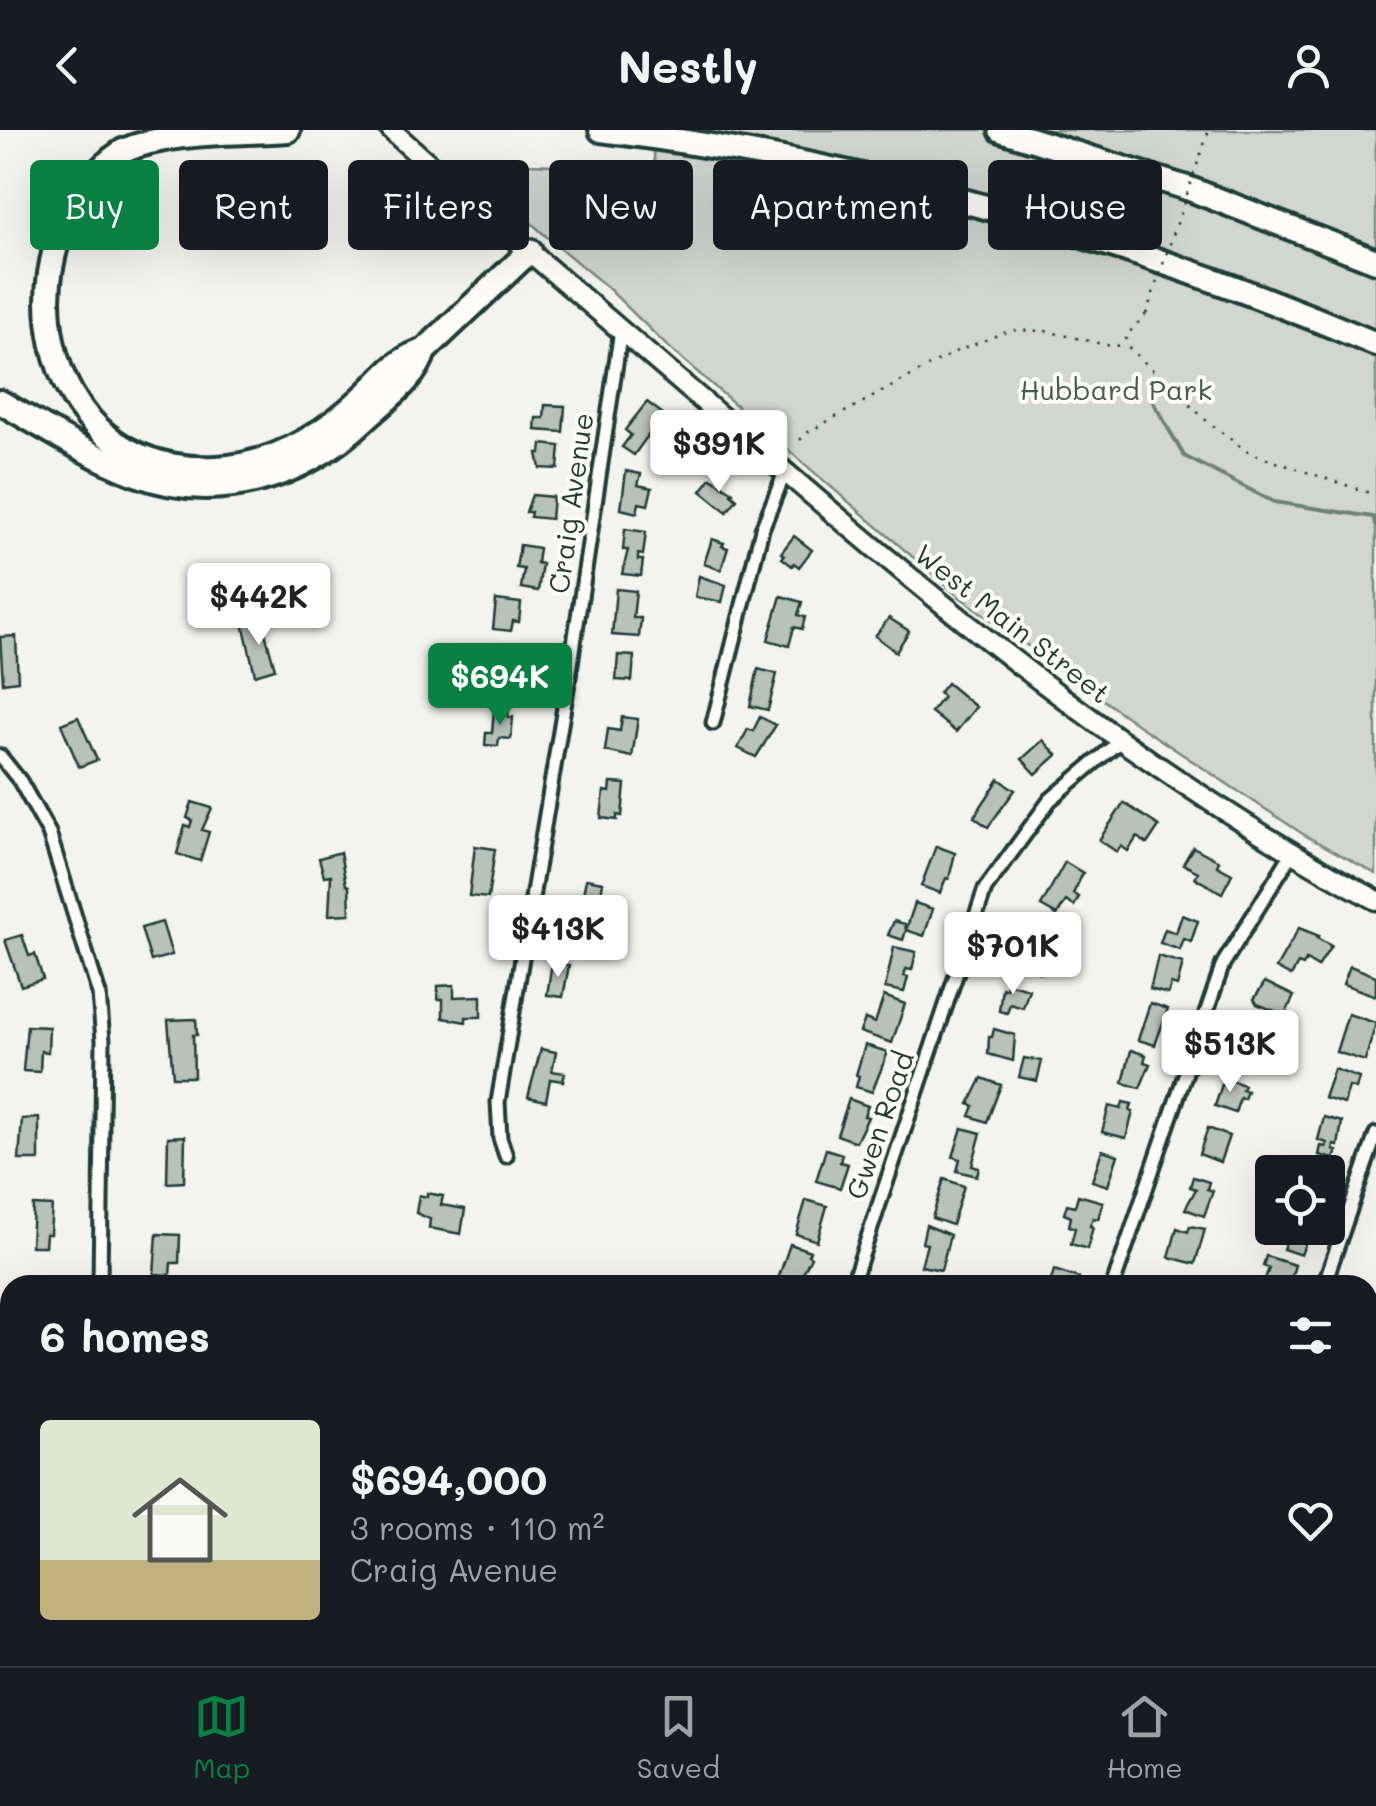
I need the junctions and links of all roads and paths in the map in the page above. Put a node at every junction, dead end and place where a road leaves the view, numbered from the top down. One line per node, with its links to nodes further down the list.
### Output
1 (288, 130): 11 (highway)
2 (391, 130): 6 (main road, West Main Street)
3 (602, 130): 10 (highway)
4 (1002, 130): 7 (highway)
5 (1209, 130): 9 (path, bridge)
6 (530, 250): 8 (main road, West Main Street); 11 (highway)
7 (1376, 261)
8 (620, 330): 14 (main road, West Main Street); 22 (street, Craig Avenue)
9 (1125, 342): 13 (path); 15 (path)
10 (1376, 344)
11 (424, 351): 12 (highway)
12 (0, 402)
13 (800, 440)
14 (785, 472): 16 (street); 17 (main road, West Main Street)
15 (1376, 495)
16 (712, 723)
17 (1120, 741): 19 (main road, West Main Street); 24 (street, Gwen Road)
18 (0, 756): 23 (street)
19 (1292, 854): 20 (main road, West Main Street); 25 (street)
20 (1376, 900)
21 (1376, 1134): 26 (street)
22 (506, 1156)
23 (100, 1275)
24 (855, 1275)
25 (1117, 1275)
26 (1327, 1275)

